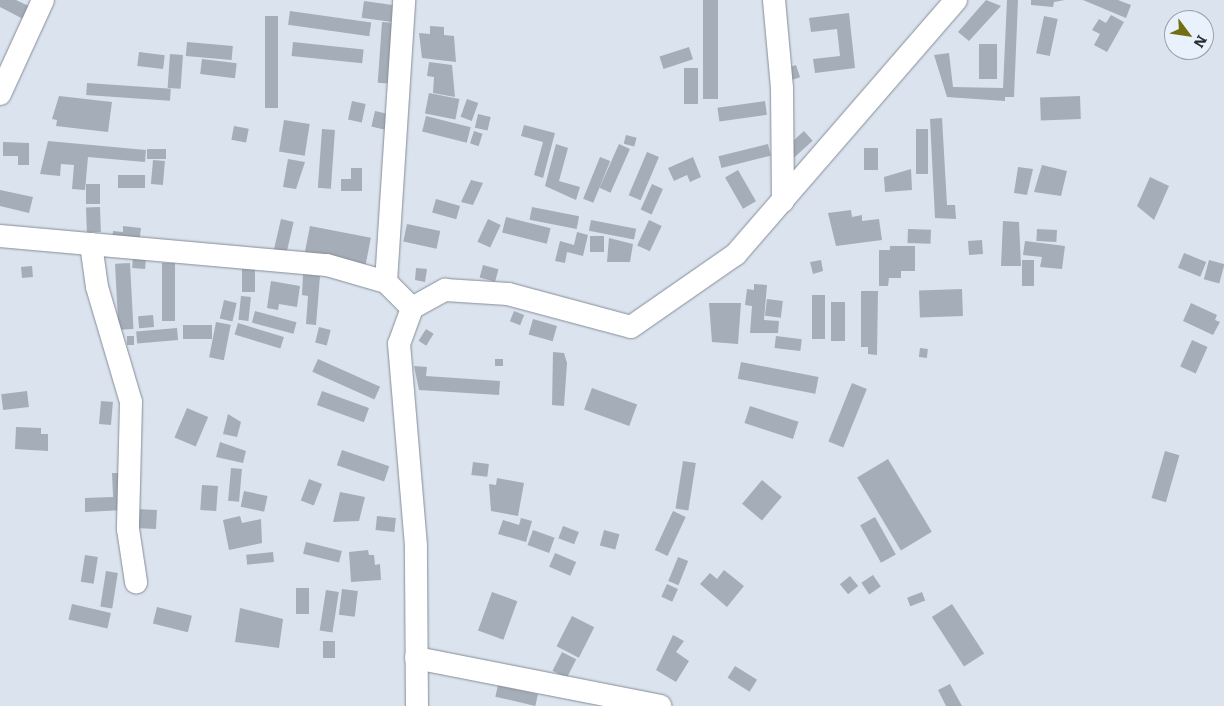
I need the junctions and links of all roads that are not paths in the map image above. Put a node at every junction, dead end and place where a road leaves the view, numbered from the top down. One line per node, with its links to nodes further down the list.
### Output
1 (43, 0): 5 (street)
2 (404, 0): 9 (street)
3 (774, 0): 6 (street)
4 (956, 0): 6 (street)
5 (0, 94)
6 (783, 201): 10 (street)
7 (0, 236): 8 (street)
8 (90, 244): 9 (street); 11 (street)
9 (386, 282): 10 (street)
10 (412, 308): 12 (street)
11 (136, 582)
12 (416, 658): 13 (street); 14 (street)
13 (418, 706)
14 (660, 706)

